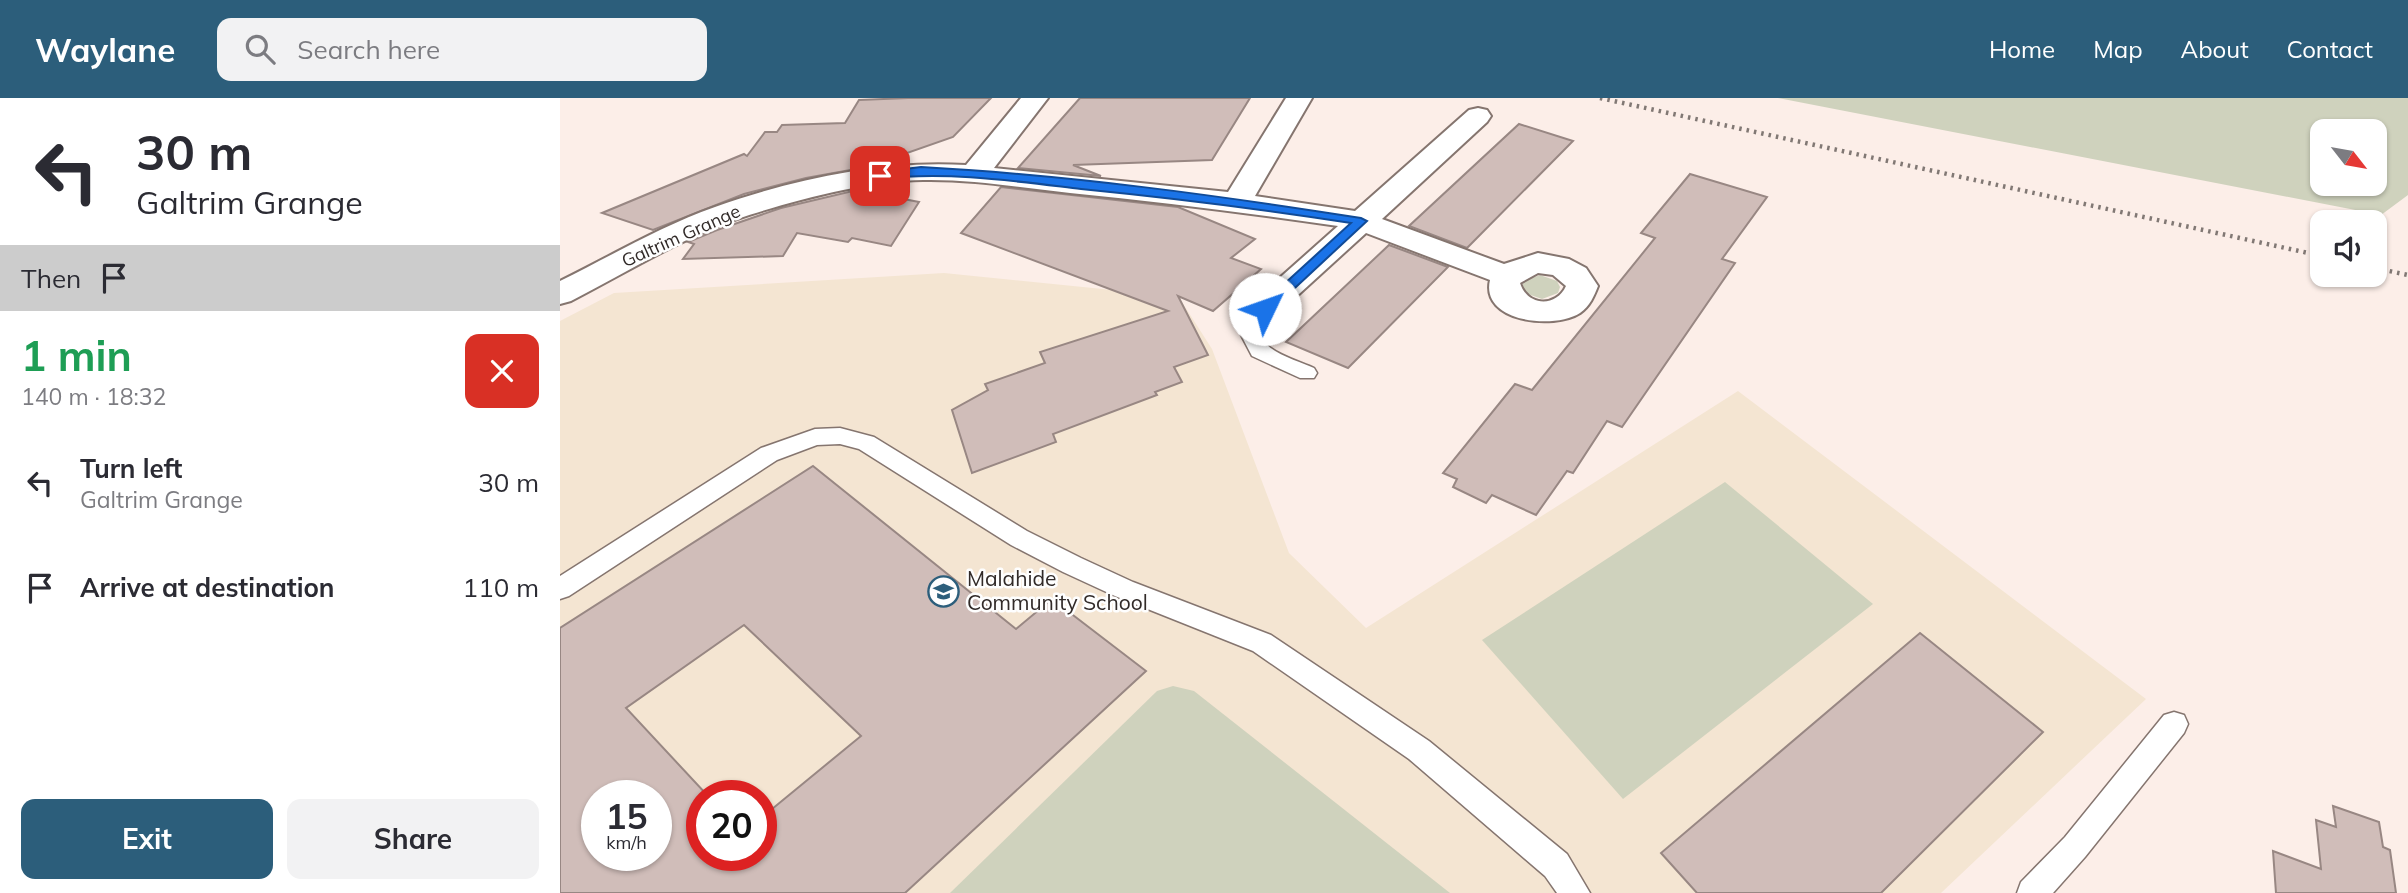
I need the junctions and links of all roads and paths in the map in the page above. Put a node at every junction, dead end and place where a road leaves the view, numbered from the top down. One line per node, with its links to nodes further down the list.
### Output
1 (1035, 98): 4 (street)
2 (1299, 98): 5 (street)
3 (1478, 116): 6 (street)
4 (974, 174): 5 (street, Galtrim Grange); 8 (street, Galtrim Grange)
5 (1237, 202): 6 (street, Galtrim Grange)
6 (1361, 221): 7 (street, Galtrim Grange); 9 (street)
7 (1508, 276)
8 (560, 294)
9 (1276, 298): 10 (lane)
10 (1307, 373)
11 (560, 589): 13 (lane)
12 (2174, 724): 14 (lane)
13 (1575, 893)
14 (2032, 893)

